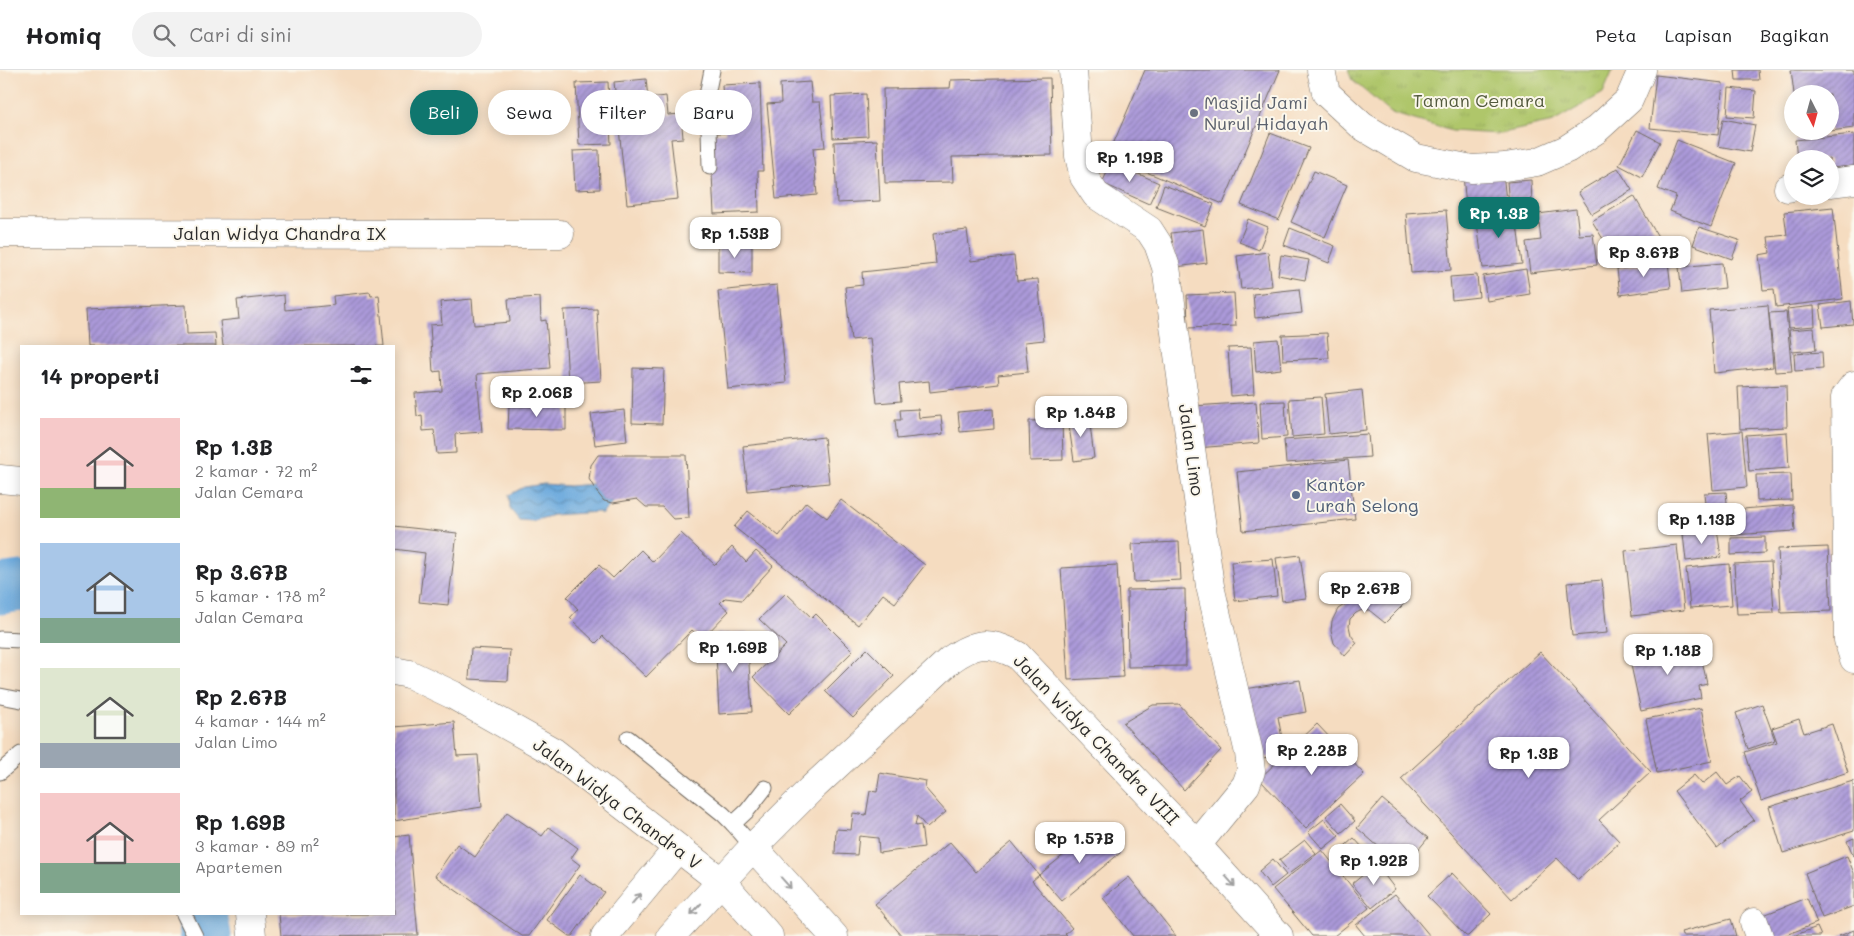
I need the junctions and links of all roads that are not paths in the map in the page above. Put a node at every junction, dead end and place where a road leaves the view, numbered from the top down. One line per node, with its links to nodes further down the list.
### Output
1 (712, 70): 5 (lane)
2 (1073, 70): 24 (street, Jalan Limo)
3 (1321, 70): 4 (street)
4 (1642, 70)
5 (710, 167)
6 (1854, 180): 7 (street)
7 (1839, 182)
8 (0, 233): 9 (street, Jalan Widya Chandra IX)
9 (560, 234)
10 (1854, 384): 15 (street)
11 (0, 479): 12 (street)
12 (20, 481)
13 (0, 638): 14 (lane)
14 (20, 640)
15 (1852, 646)
16 (395, 671): 26 (street, Jalan Widya Chandra V)
17 (0, 696): 18 (lane)
18 (20, 700)
19 (628, 738): 23 (lane)
20 (20, 755): 21 (lane)
21 (0, 772)
22 (765, 788): 23 (lane)
23 (733, 824): 25 (lane)
24 (1197, 845): 25 (street, Jalan Widya Chandra VIII); 36 (street, Jalan Widya Chandra VIII, one-way to 36)
25 (753, 847): 27 (street, Jalan Widya Chandra VIII); 35 (street, one-way to 35)
26 (677, 849): 27 (street, Jalan Widya Chandra V); 32 (street, one-way to 26)
27 (722, 882): 33 (street, Jalan Widya Chandra VIII, one-way to 33); 34 (street, Jalan Widya Chandra V)
28 (184, 915): 30 (lane)
29 (250, 915): 31 (street)
30 (195, 936)
31 (252, 936)
32 (605, 936)
33 (671, 936)
34 (769, 936)
35 (834, 936)
36 (1279, 936)

